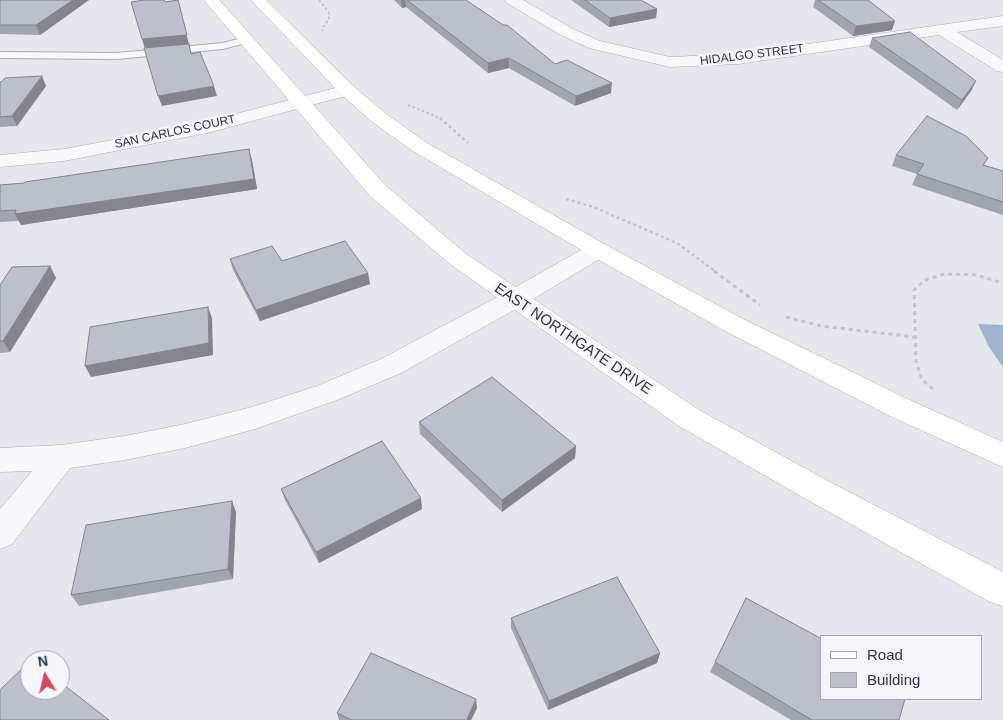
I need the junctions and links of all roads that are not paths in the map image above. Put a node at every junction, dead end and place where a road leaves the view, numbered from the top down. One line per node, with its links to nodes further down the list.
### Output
1 (211, 0): 6 (main road, EAST NORTHGATE DRIVE)
2 (258, 0): 9 (main road)
3 (512, 0): 5 (street, HIDALGO STREET)
4 (1003, 21): 5 (street, HIDALGO STREET)
5 (940, 29): 8 (street)
6 (246, 40): 7 (lane); 10 (main road, EAST NORTHGATE DRIVE)
7 (0, 55)
8 (1003, 67)
9 (347, 90): 10 (street, SAN CARLOS COURT); 12 (main road)
10 (301, 102): 11 (street, SAN CARLOS COURT); 13 (main road, EAST NORTHGATE DRIVE)
11 (0, 161)
12 (598, 250): 13 (street); 14 (main road)
13 (514, 299): 15 (street); 18 (main road, EAST NORTHGATE DRIVE)
14 (1003, 455)
15 (61, 457): 16 (street); 17 (street)
16 (0, 460)
17 (0, 534)
18 (1003, 590)

